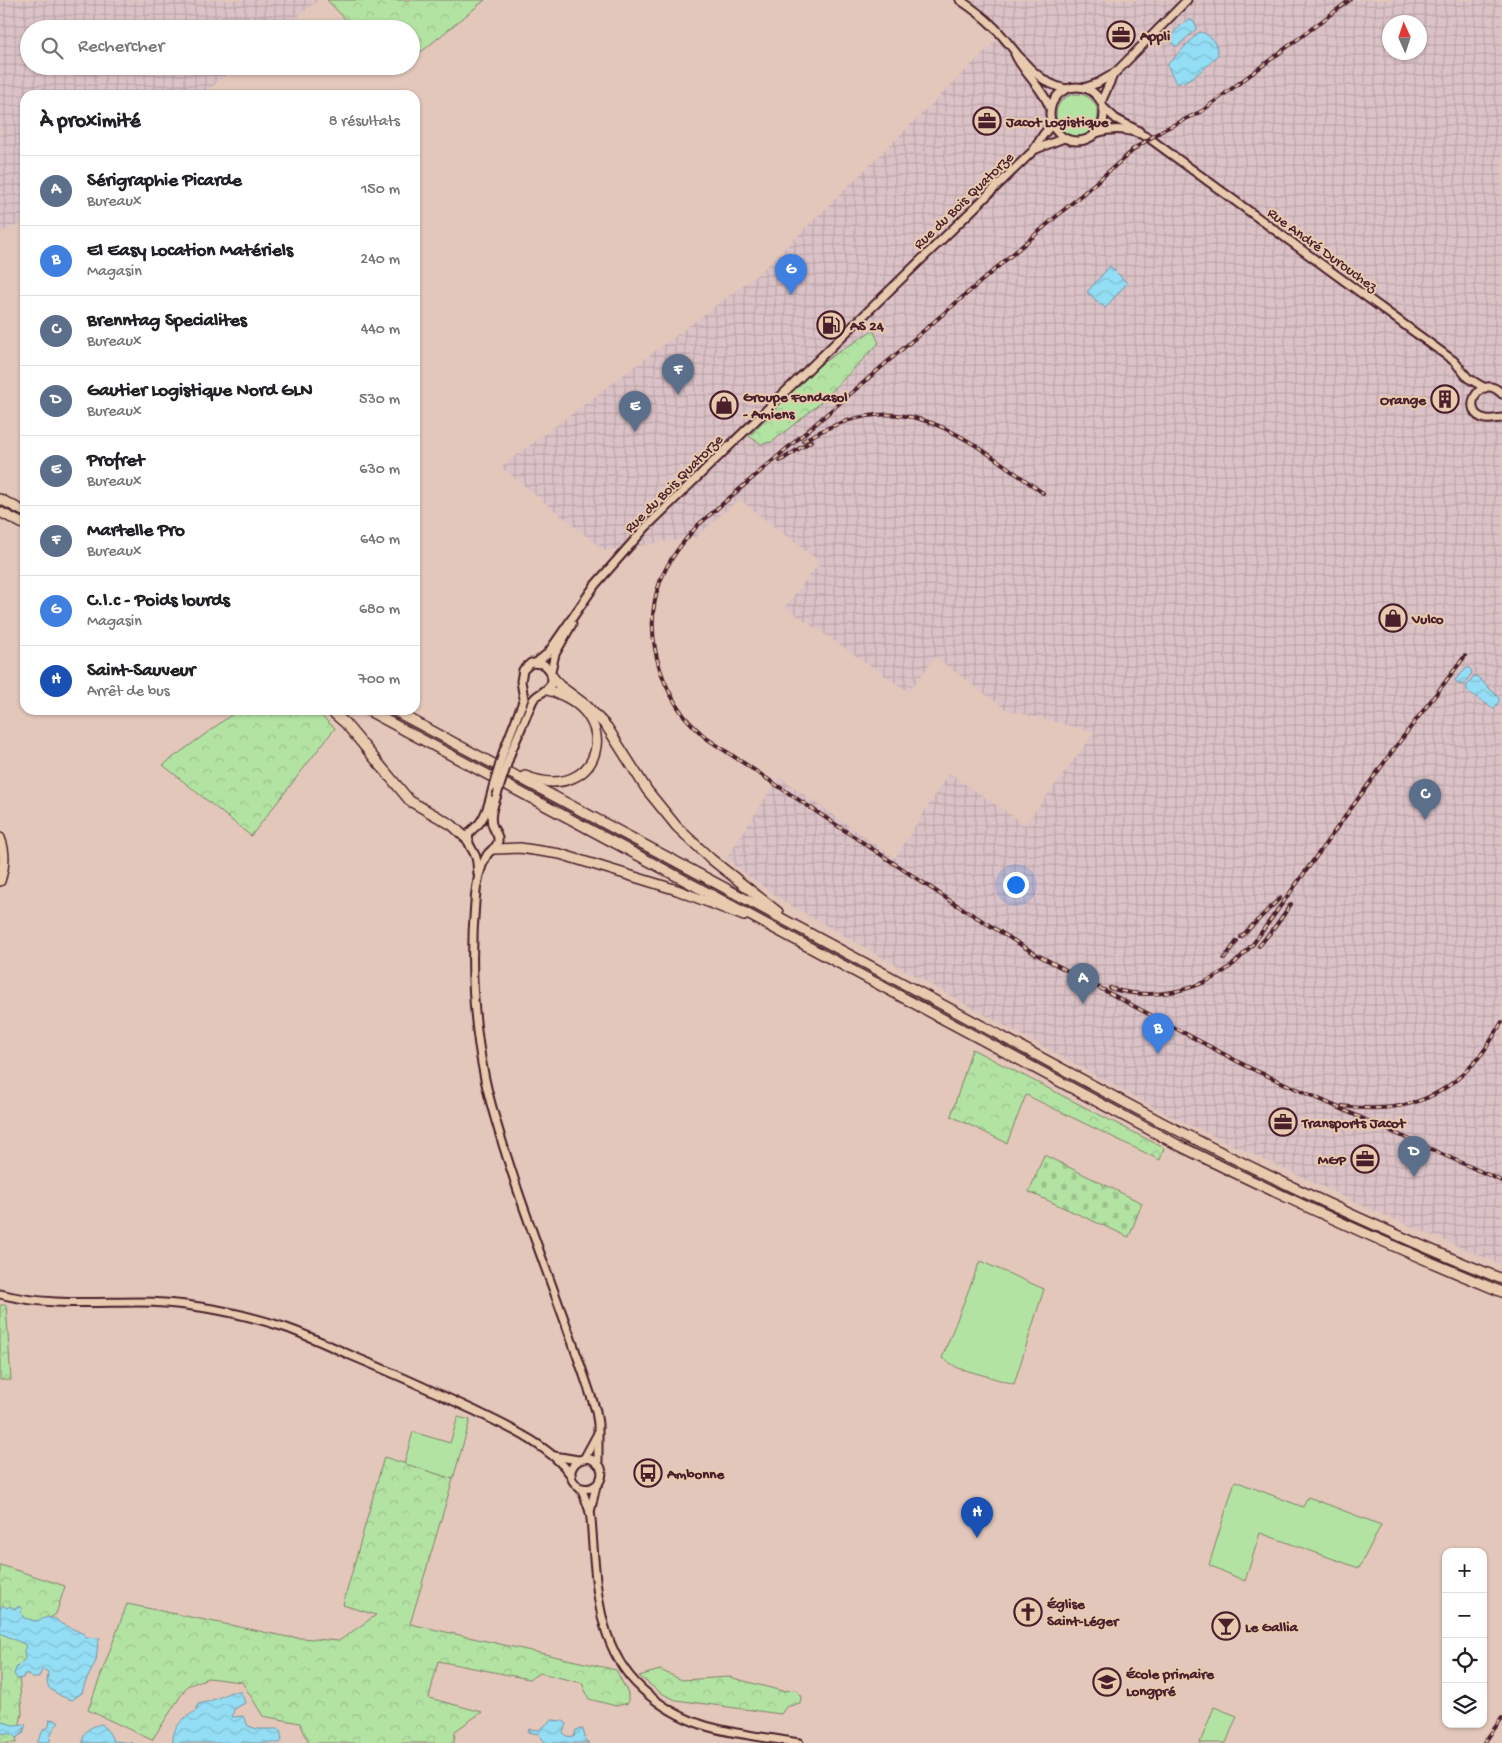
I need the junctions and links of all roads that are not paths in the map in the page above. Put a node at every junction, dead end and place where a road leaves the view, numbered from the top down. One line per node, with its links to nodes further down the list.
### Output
1 (960, 0): 3 (main road)
2 (1187, 0): 4 (main road)
3 (1012, 49): 6 (main road); 8 (main road)
4 (1115, 73): 5 (main road); 7 (main road)
5 (1084, 88): 6 (main road); 7 (main road)
6 (1066, 89): 8 (main road)
7 (1102, 105): 10 (main road); 11 (main road, Rue André Durouchez)
8 (1050, 108): 9 (main road)
9 (1052, 124): 12 (main road); 13 (main road, Rue du Bois Quatorze)
10 (1096, 133): 11 (main road, Rue André Durouchez); 12 (main road)
11 (1143, 135): 14 (main road, Rue André Durouchez)
12 (1064, 138): 13 (main road, Rue du Bois Quatorze)
13 (1033, 151): 24 (main road, Rue du Bois Quatorze)
14 (1468, 378): 15 (main road, Rue André Durouchez); 17 (main road)
15 (1485, 388): 16 (main road, Rue André Durouchez); 17 (main road)
16 (1502, 394)
17 (1474, 397): 19 (main road)
18 (1502, 412): 19 (main road)
19 (1498, 418)
20 (0, 499): 21 (highway)
21 (20, 509)
22 (0, 512): 23 (highway)
23 (20, 522)
24 (578, 612): 25 (main road, Rue du Bois Quatorze); 26 (main road, Rue du Bois Quatorze)
25 (537, 662): 26 (main road); 27 (main road)
26 (551, 673): 28 (main road); 42 (highway)
27 (523, 686): 28 (main road); 32 (main road)
28 (543, 691): 32 (main road); 33 (highway)
29 (336, 715): 37 (highway)
30 (376, 715): 41 (highway)
31 (403, 715): 33 (highway)
32 (508, 751): 34 (main road, bridge); 35 (main road, bridge)
33 (492, 763): 42 (highway)
34 (479, 824): 35 (main road); 37 (main road)
35 (494, 828): 38 (main road)
36 (0, 838): 40 (highway)
37 (470, 844): 38 (main road); 39 (main road)
38 (491, 851): 39 (main road); 41 (highway)
39 (478, 877): 46 (main road)
40 (0, 881)
41 (759, 920): 44 (highway)
42 (798, 928): 43 (highway)
43 (1502, 1279)
44 (1502, 1292)
45 (0, 1294): 47 (main road)
46 (598, 1432): 48 (main road); 49 (main road)
47 (554, 1456): 48 (main road); 50 (main road)
48 (581, 1460): 49 (main road); 50 (main road)
49 (598, 1464): 51 (main road)
50 (571, 1475): 52 (main road)
51 (596, 1486): 52 (main road); 53 (main road)
52 (578, 1487): 53 (main road)
53 (590, 1512): 54 (main road)
54 (799, 1743)

